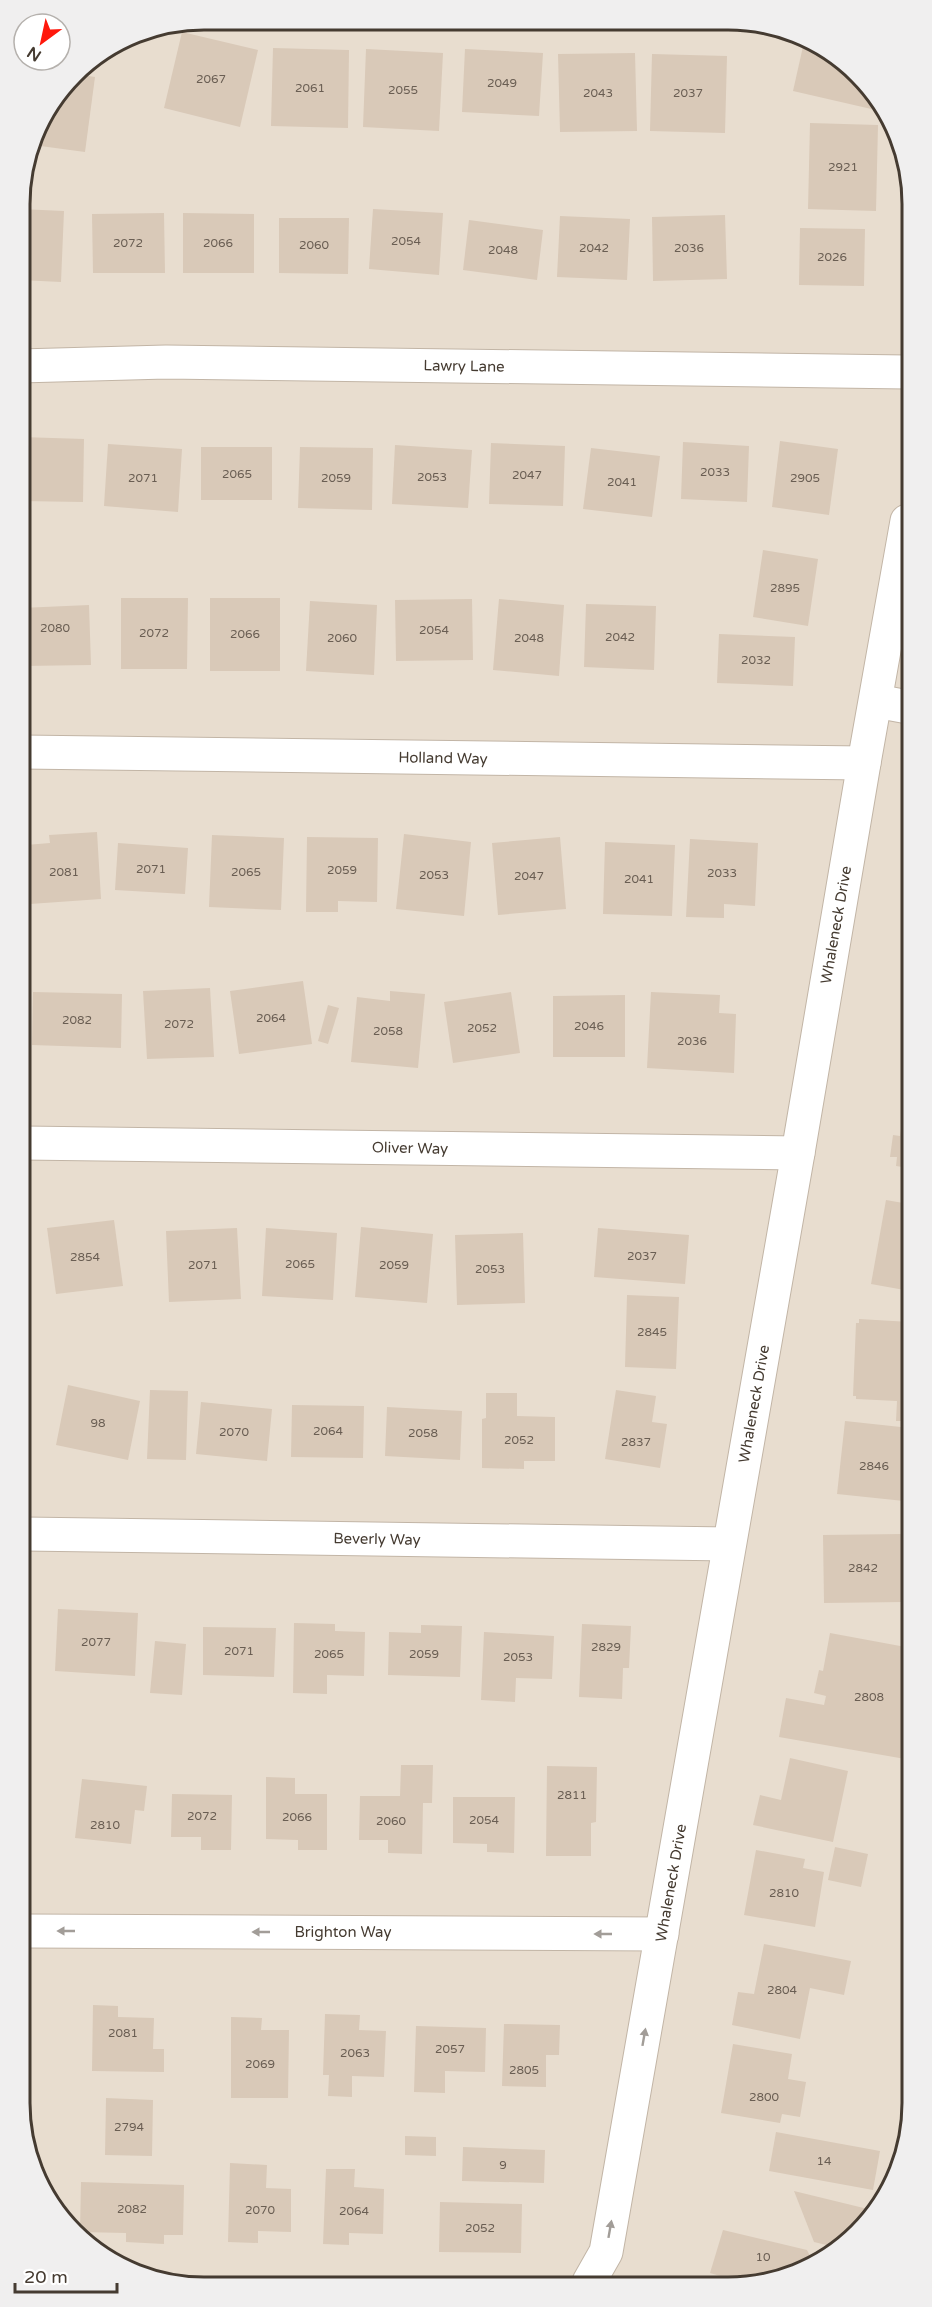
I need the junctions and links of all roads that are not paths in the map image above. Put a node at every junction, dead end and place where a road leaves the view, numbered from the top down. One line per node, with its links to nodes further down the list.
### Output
1 (30, 366): 2 (street, Lawry Lane)
2 (902, 372)
3 (902, 550): 4 (street, Whaleneck Drive)
4 (876, 701): 5 (street); 7 (street, Whaleneck Drive)
5 (902, 706)
6 (30, 752): 7 (street, Holland Way)
7 (864, 763): 9 (street, Whaleneck Drive)
8 (30, 1143): 9 (street, Oliver Way)
9 (798, 1153): 11 (street, Whaleneck Drive)
10 (30, 1534): 11 (street, Beverly Way)
11 (729, 1544): 13 (street, Whaleneck Drive)
12 (30, 1931): 13 (street, Brighton Way, one-way to 12)
13 (662, 1934): 14 (street, Whaleneck Drive, one-way to 13)
14 (592, 2277)

